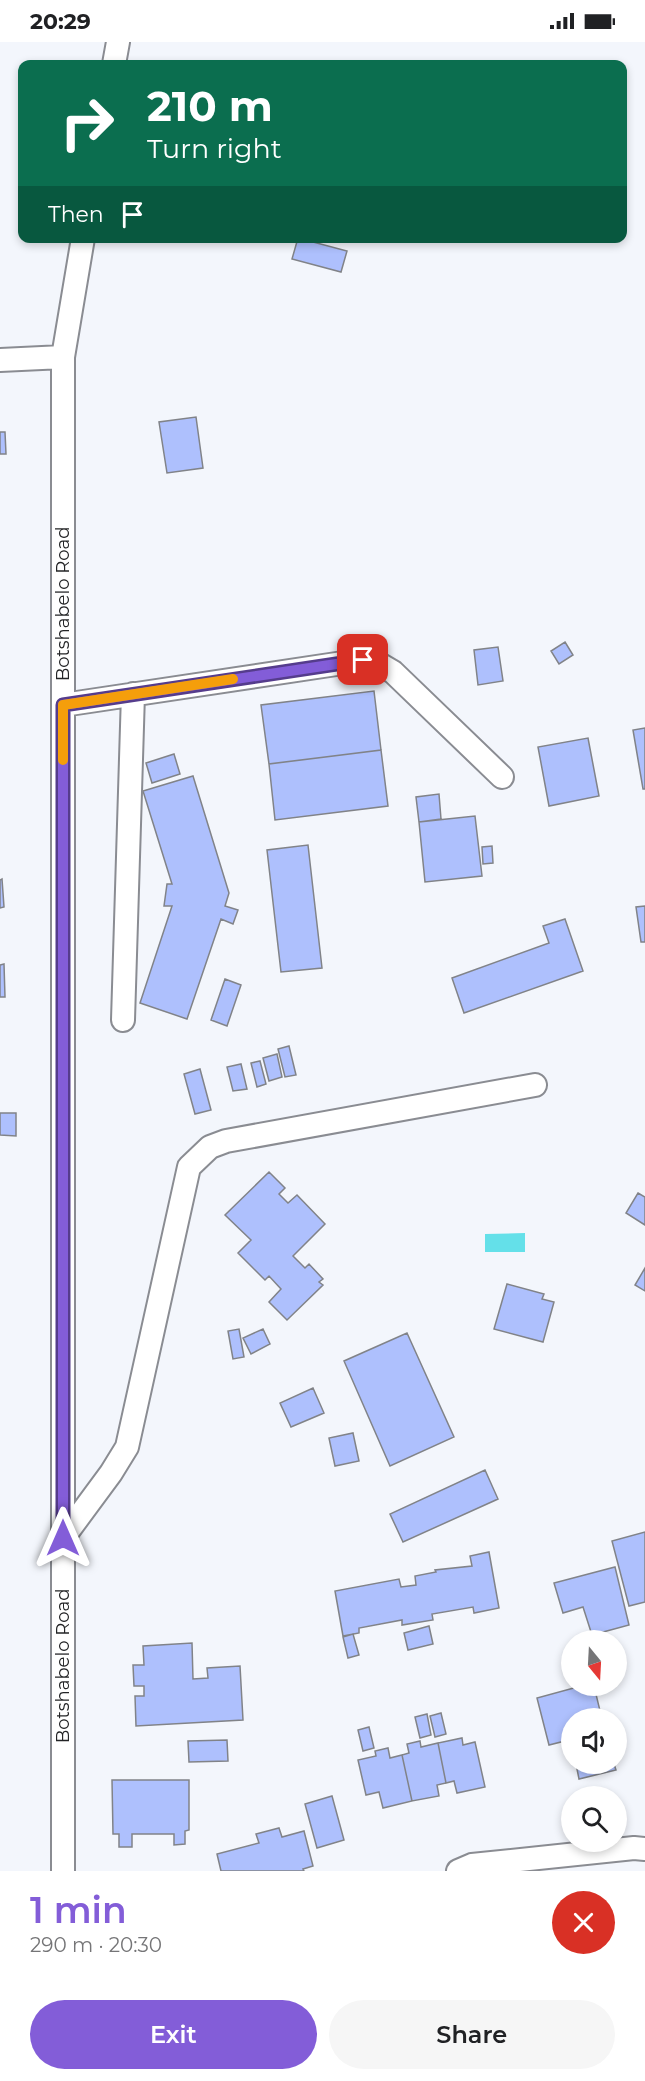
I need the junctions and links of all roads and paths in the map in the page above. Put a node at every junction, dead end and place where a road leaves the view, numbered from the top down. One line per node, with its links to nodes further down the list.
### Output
1 (118, 42): 2 (street)
2 (115, 60)
3 (82, 243): 4 (street, Botshabelo Road)
4 (63, 357): 5 (street); 7 (street, Botshabelo Road)
5 (0, 360)
6 (133, 694): 7 (street); 8 (street); 9 (street)
7 (63, 705): 11 (street, Botshabelo Road)
8 (502, 777)
9 (123, 1020)
10 (536, 1085): 11 (street)
11 (63, 1538): 13 (street, Botshabelo Road)
12 (645, 1849): 14 (street)
13 (63, 1871)
14 (458, 1871)

